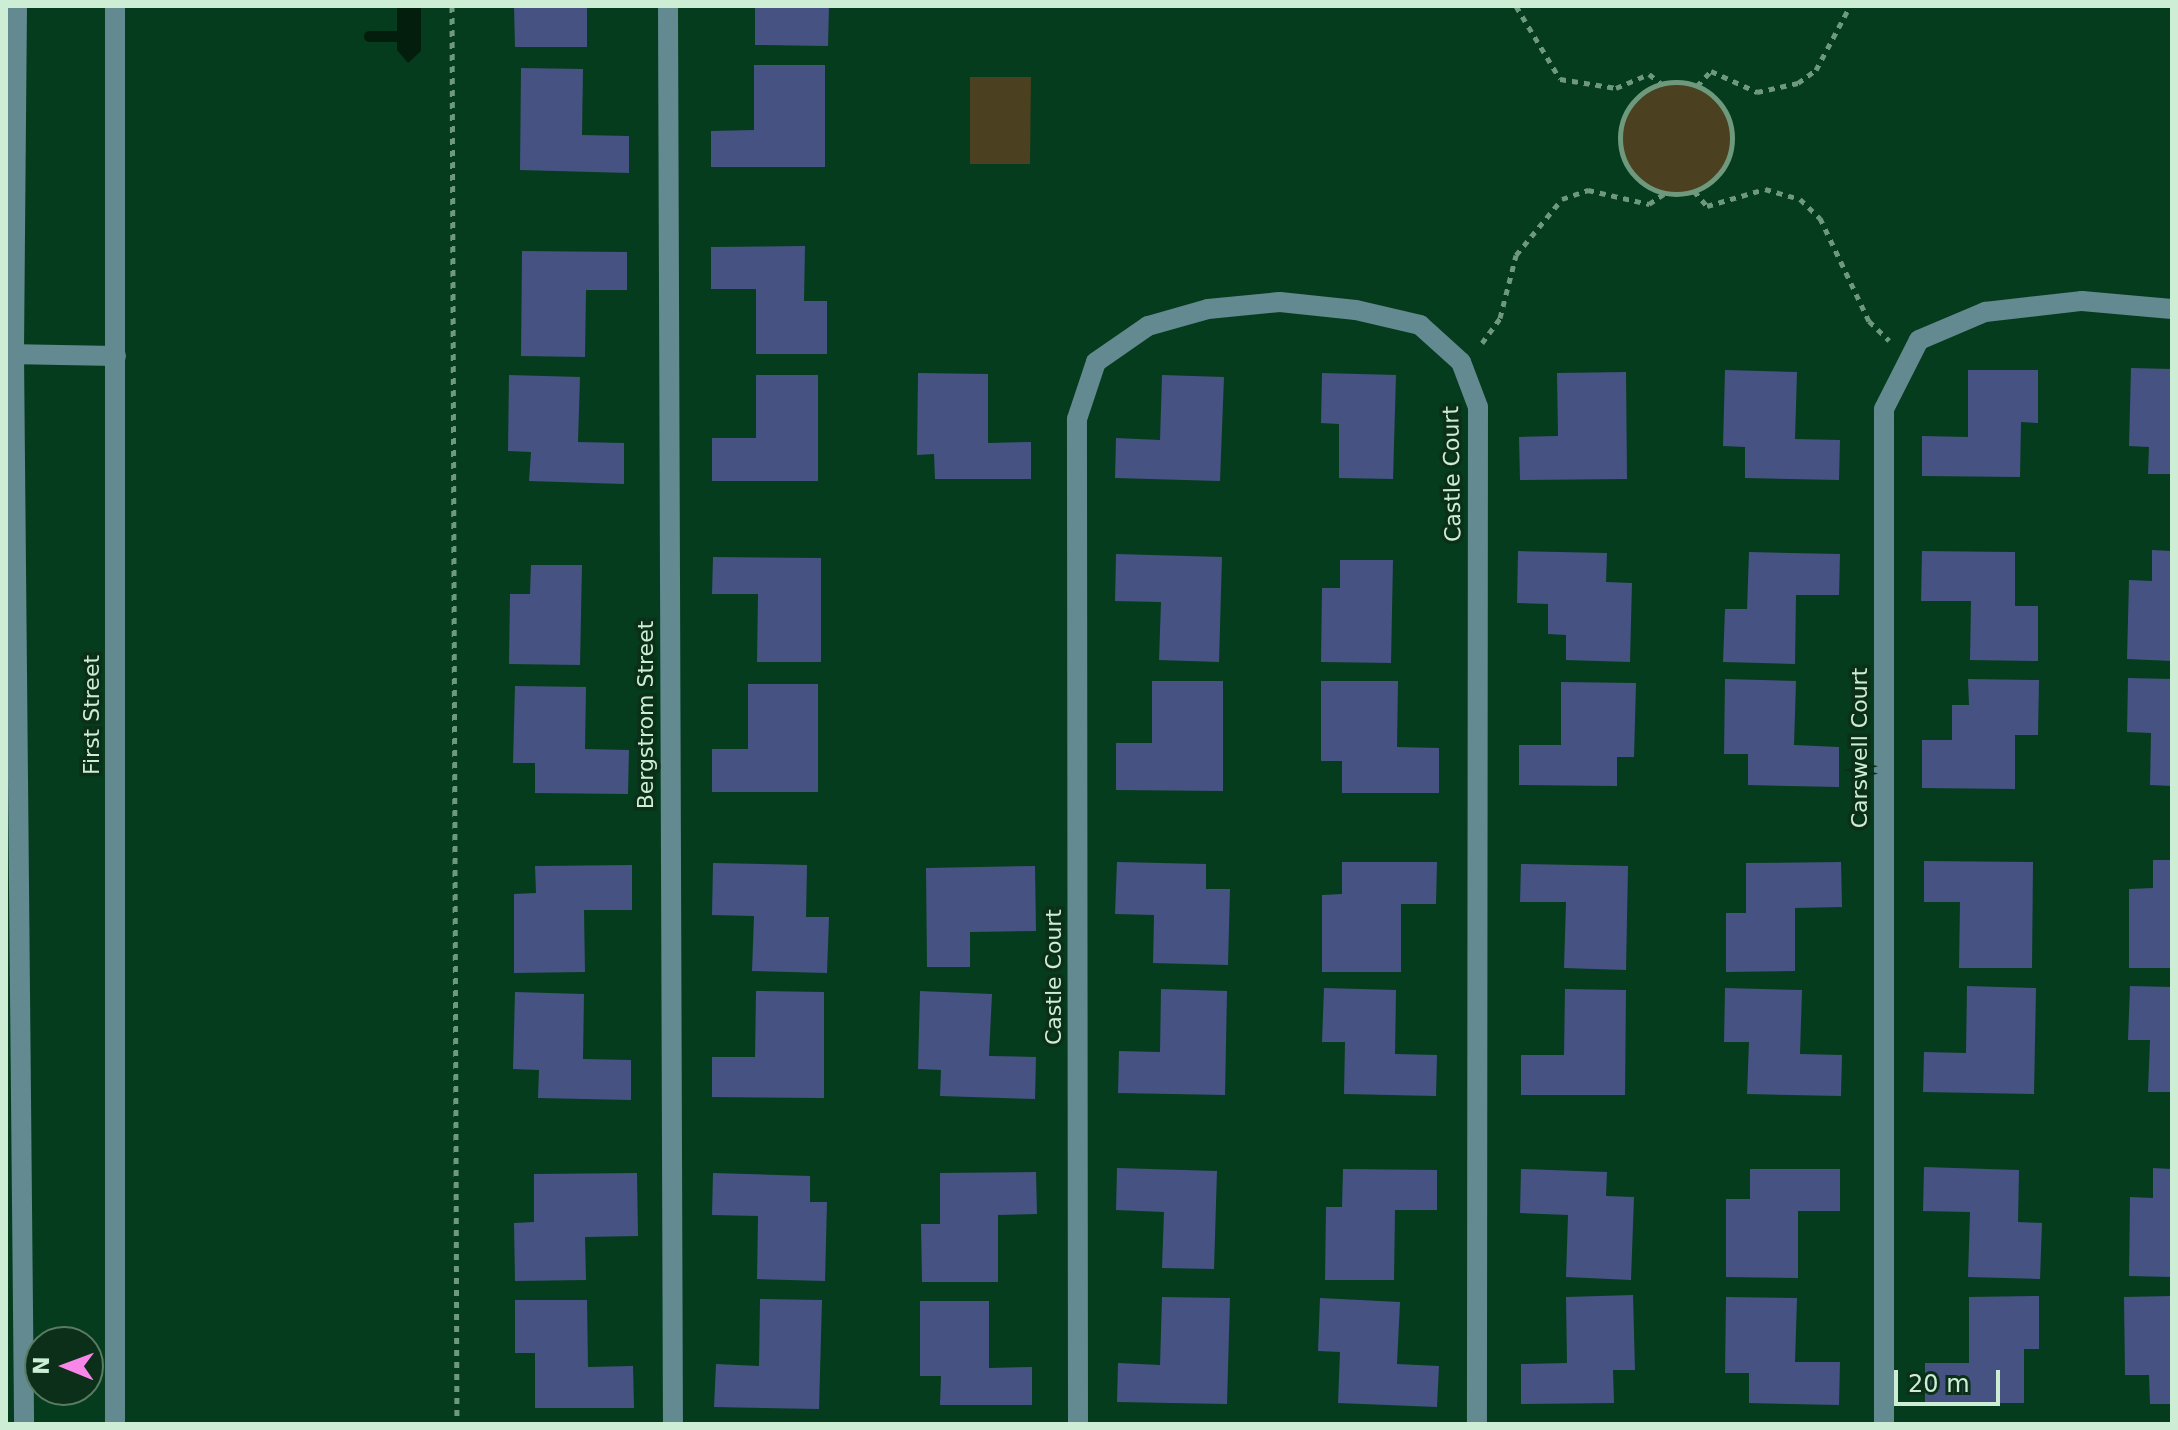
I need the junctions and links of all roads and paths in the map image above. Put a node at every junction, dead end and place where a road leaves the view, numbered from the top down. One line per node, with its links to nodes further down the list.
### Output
1 (17, 6): 13 (street)
2 (115, 6): 14 (street, First Street)
3 (452, 6): 18 (path)
4 (668, 6): 19 (street, Bergstrom Street)
5 (1516, 6): 7 (path)
6 (1850, 6): 8 (path)
7 (1662, 84): 8 (path); 10 (path)
8 (1697, 86): 9 (path)
9 (1694, 191): 10 (path); 15 (path)
10 (1665, 194): 12 (path)
11 (2172, 309): 15 (street, Carswell Court)
12 (1482, 343)
13 (10, 354): 14 (street); 16 (street)
14 (116, 356): 17 (street, First Street)
15 (1909, 360): 22 (street, Carswell Court)
16 (24, 1424)
17 (115, 1424)
18 (457, 1424)
19 (673, 1424)
20 (1078, 1424): 21 (street, Castle Court)
21 (1477, 1424)
22 (1884, 1424)

